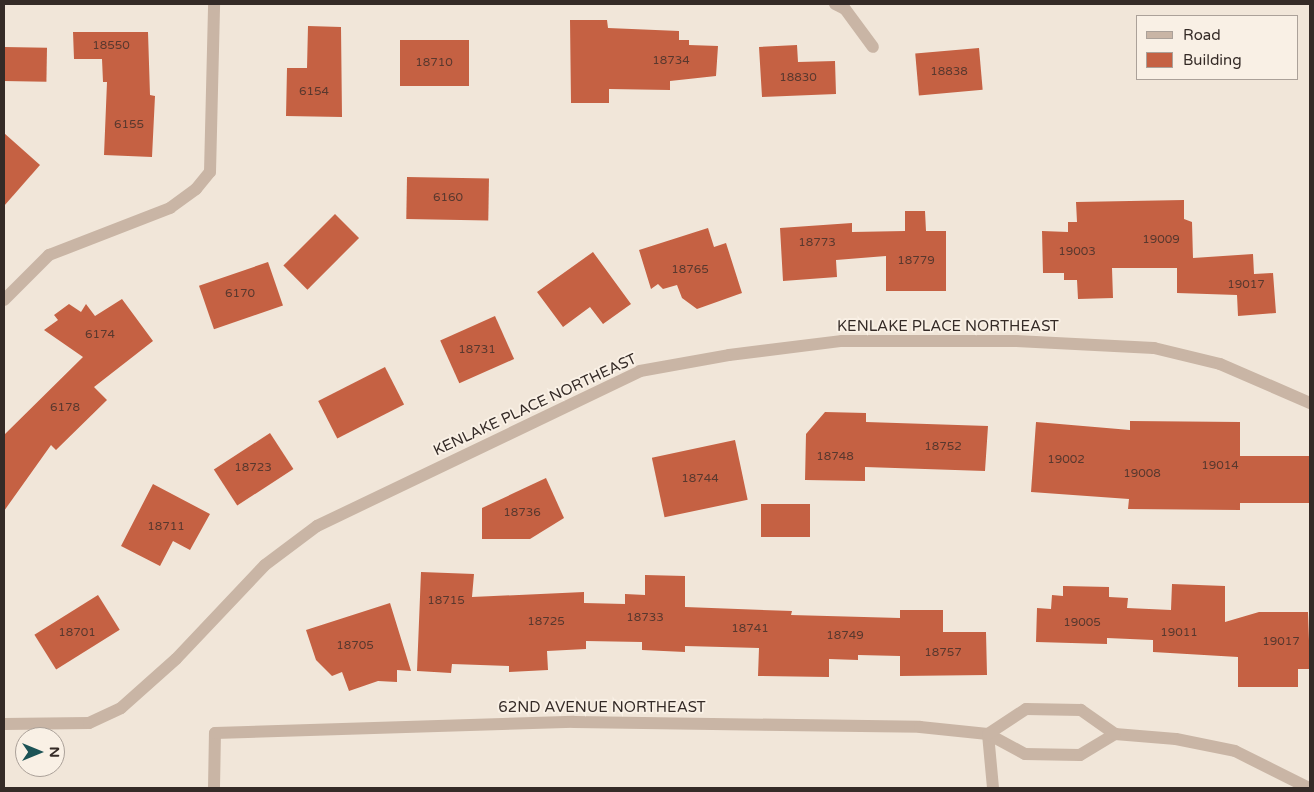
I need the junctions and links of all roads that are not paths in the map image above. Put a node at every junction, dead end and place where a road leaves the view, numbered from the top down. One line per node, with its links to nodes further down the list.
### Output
1 (214, 4): 4 (street)
2 (835, 4): 3 (street)
3 (873, 47)
4 (4, 300)
5 (1310, 402): 6 (street, KENLAKE PLACE NORTHEAST)
6 (4, 724)
7 (988, 734): 8 (street, 62ND AVENUE NORTHEAST); 8 (street); 9 (street, 62ND AVENUE NORTHEAST); 10 (street)
8 (1115, 734): 11 (street)
9 (214, 788)
10 (993, 788)
11 (1308, 788)

